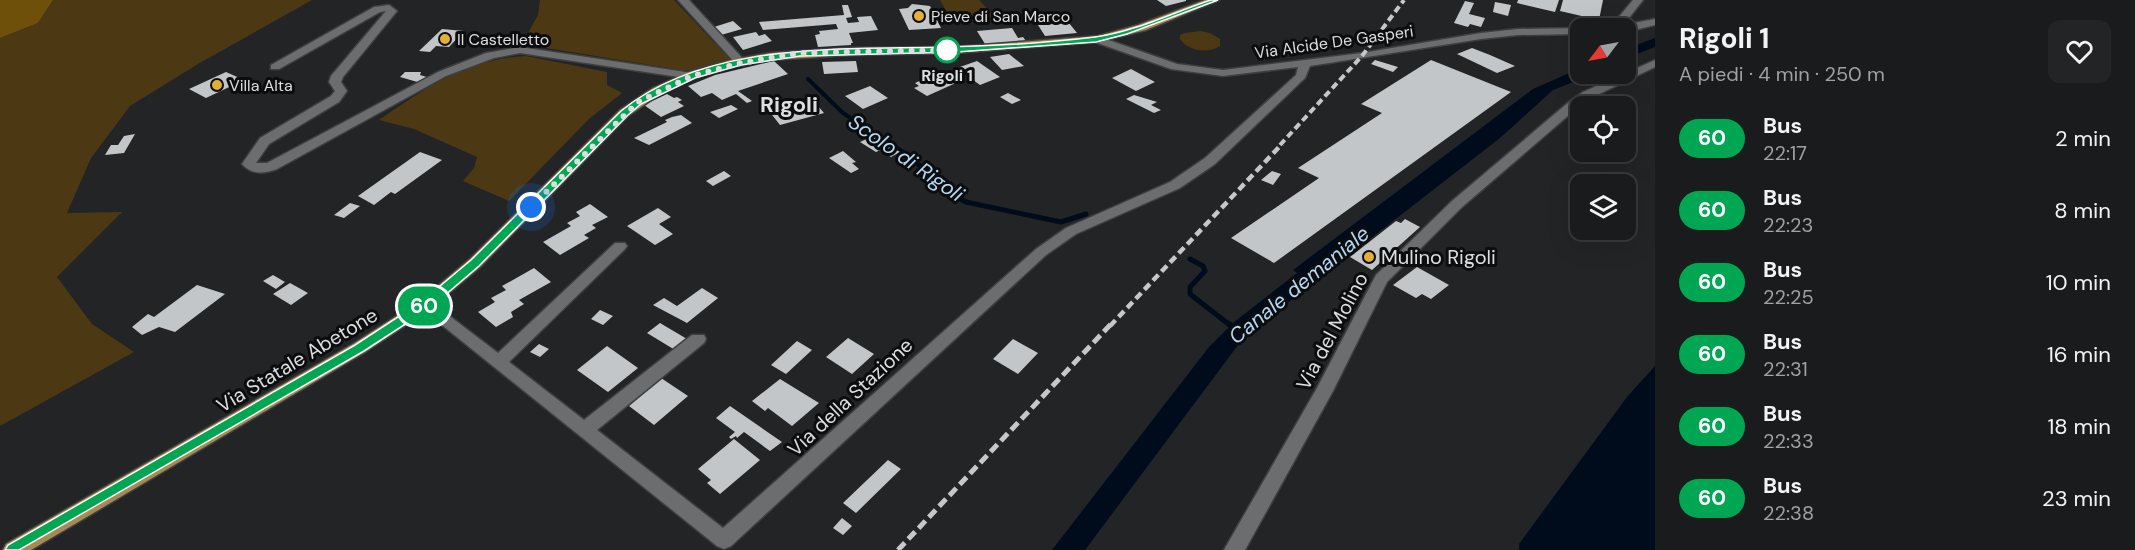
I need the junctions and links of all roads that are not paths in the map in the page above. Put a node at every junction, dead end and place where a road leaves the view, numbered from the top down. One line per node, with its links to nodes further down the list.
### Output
1 (683, 0): 9 (street)
2 (1214, 0): 8 (main road, Via Statale Abetone)
3 (1638, 0): 4 (street)
4 (1623, 18)
5 (1655, 22): 6 (street)
6 (1636, 26)
7 (1570, 31): 11 (street, Via Alcide De Gasperi)
8 (1096, 39): 9 (main road, Via Statale Abetone); 11 (street, Via Alcide De Gasperi)
9 (741, 63): 13 (main road, Via Statale Abetone)
10 (1655, 63): 20 (street, Via del Molino)
11 (1305, 64): 18 (street, Via della Stazione)
12 (275, 67): 13 (street)
13 (692, 76): 15 (main road, Via Statale Abetone)
14 (620, 246): 17 (street)
15 (425, 305): 17 (street, Via della Stazione); 19 (main road, Via Statale Abetone)
16 (698, 339): 18 (street)
17 (499, 362): 18 (street, Via della Stazione)
18 (584, 429)
19 (13, 550)
20 (1234, 550)

